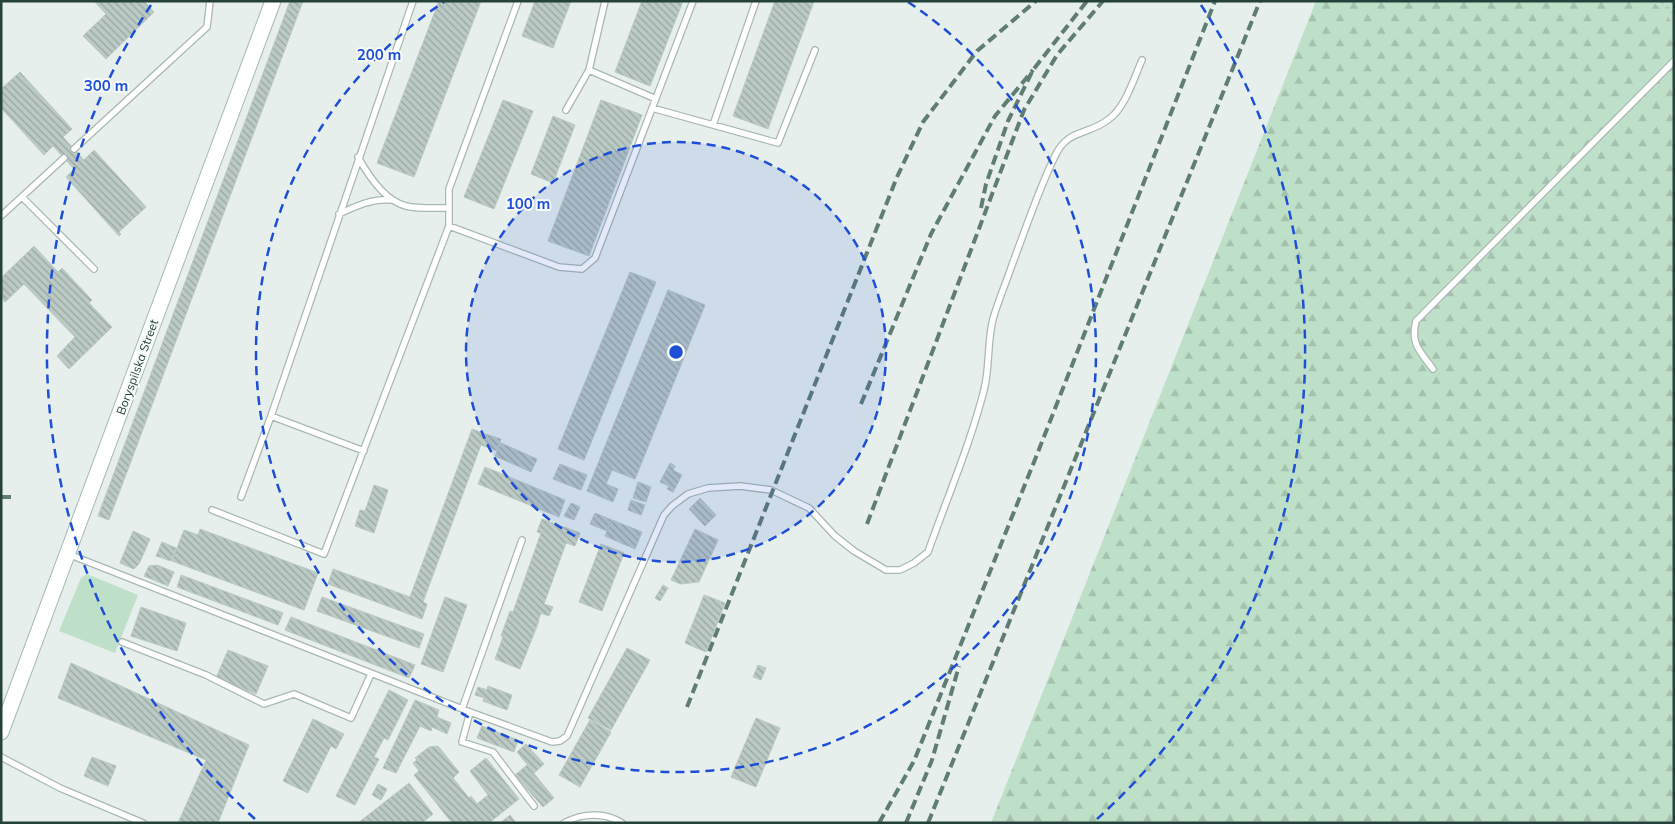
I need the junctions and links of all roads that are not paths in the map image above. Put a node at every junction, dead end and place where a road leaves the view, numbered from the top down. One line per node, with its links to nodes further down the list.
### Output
1 (210, 1): 16 (lane)
2 (272, 1): 32 (main road, Boryspilska Street)
3 (412, 1): 17 (lane)
4 (518, 1): 21 (lane)
5 (605, 1): 11 (lane)
6 (693, 1): 12 (lane)
7 (756, 1): 15 (lane)
8 (815, 50): 15 (lane)
9 (1142, 60): 36 (lane)
10 (1674, 61): 26 (lane)
11 (589, 70): 12 (lane); 14 (lane)
12 (656, 99): 13 (lane)
13 (652, 108): 15 (lane); 24 (lane)
14 (566, 110)
15 (713, 125)
16 (74, 149)
17 (358, 157): 20 (lane); 22 (lane)
18 (64, 158): 19 (lane)
19 (22, 197): 23 (lane); 25 (lane)
20 (393, 200): 21 (lane); 22 (lane)
21 (449, 208): 24 (lane)
22 (339, 214): 27 (lane)
23 (1, 216)
24 (450, 226): 28 (lane)
25 (94, 269)
26 (1433, 369)
27 (271, 416): 28 (lane); 29 (lane)
28 (364, 451): 30 (lane)
29 (241, 497)
30 (212, 510)
31 (522, 540): 35 (lane)
32 (68, 554): 34 (lane); 37 (main road, Boryspilska Street)
33 (122, 642): 34 (lane)
34 (371, 674): 35 (lane)
35 (462, 709): 36 (lane)
36 (470, 712): 39 (lane)
37 (1, 732)
38 (1, 757): 40 (lane)
39 (534, 806)
40 (143, 823)
41 (564, 823): 42 (lane)
42 (622, 823)

